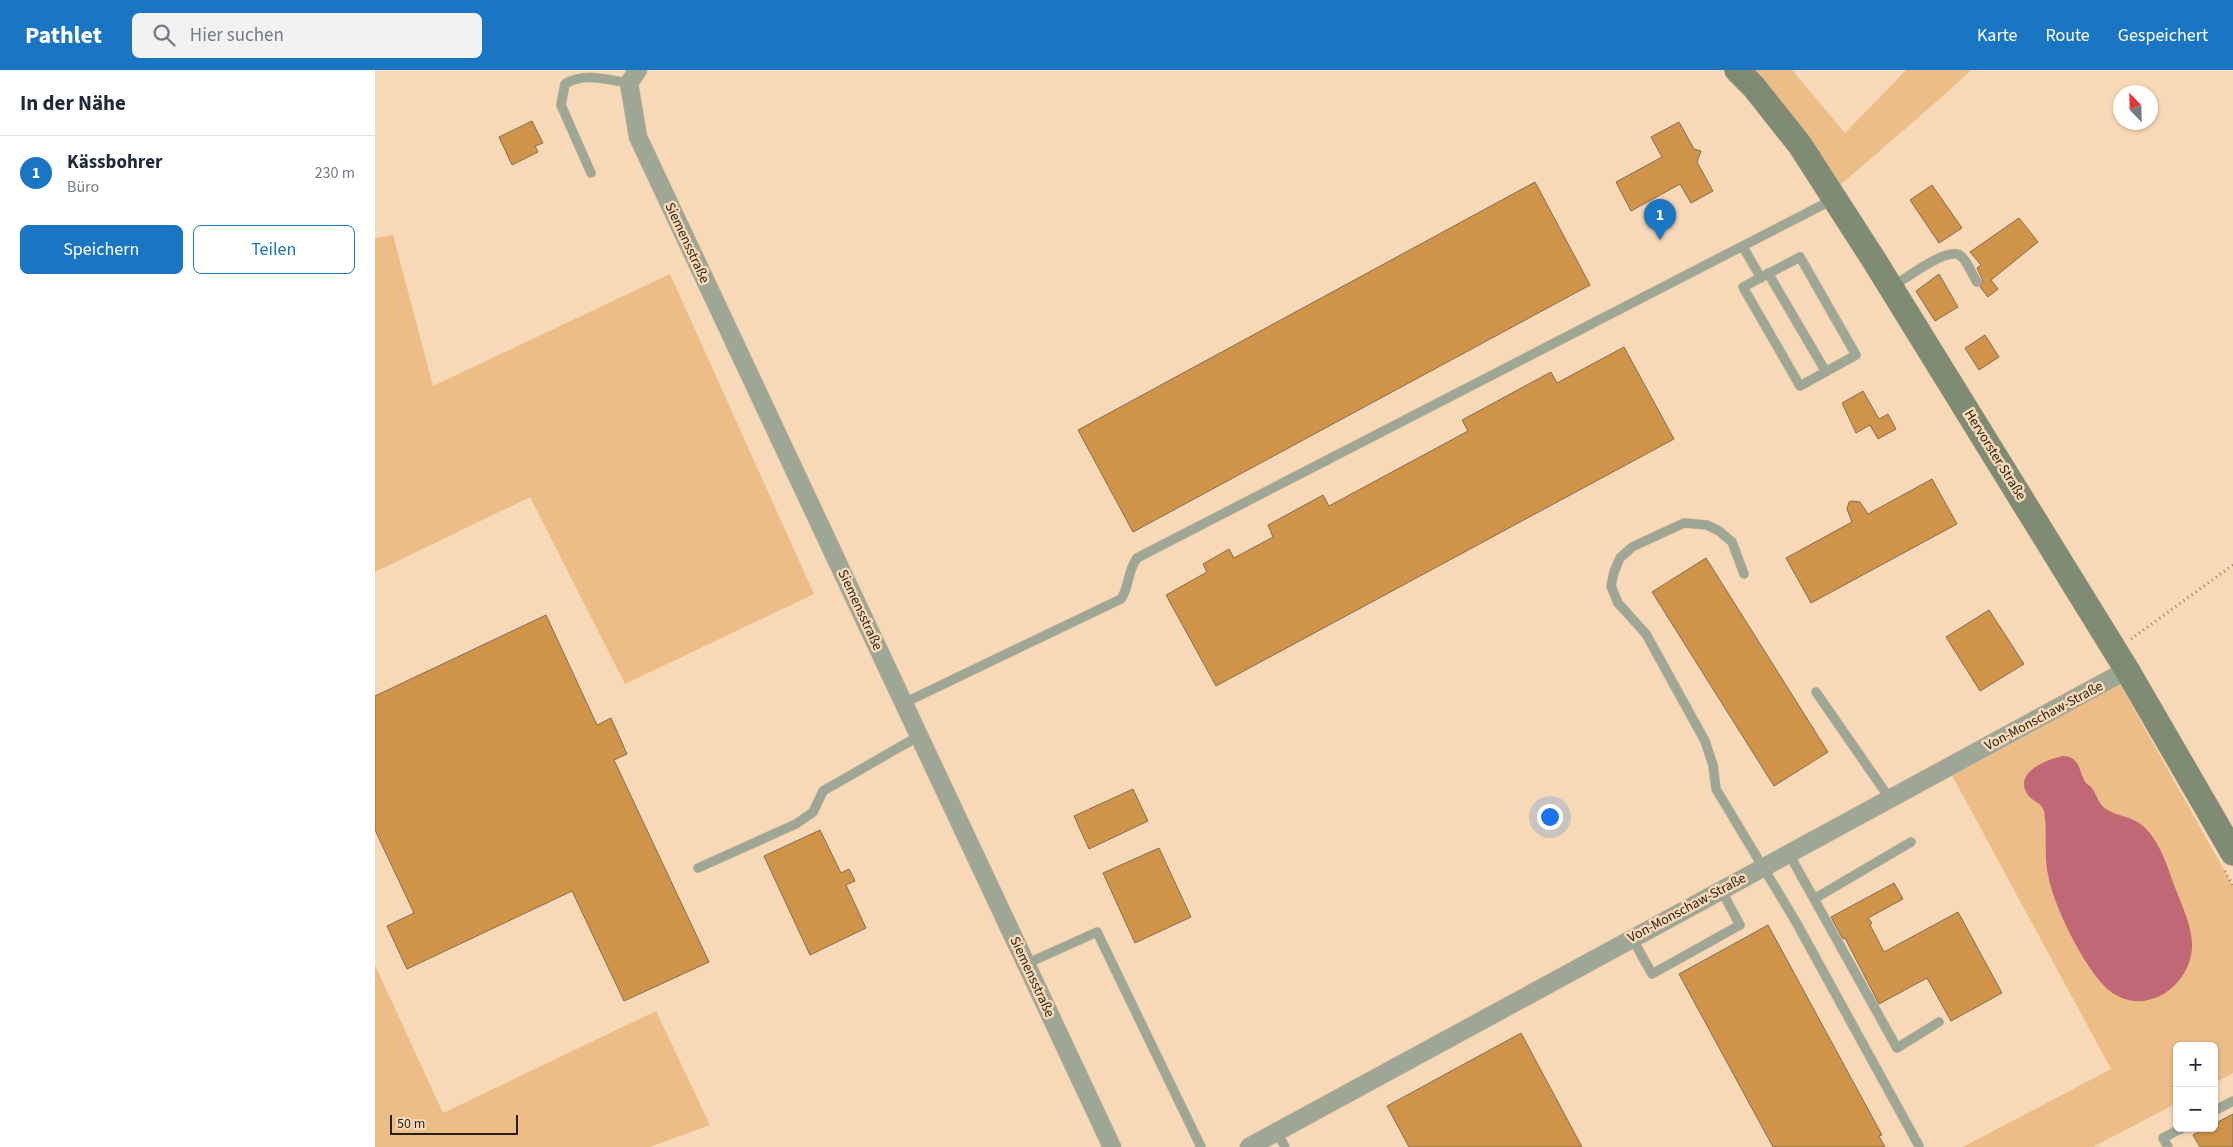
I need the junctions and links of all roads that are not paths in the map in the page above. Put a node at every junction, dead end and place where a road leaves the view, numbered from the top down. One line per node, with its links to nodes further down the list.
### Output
1 (1737, 70): 4 (street, Hervorster Straße)
2 (634, 76): 3 (lane); 13 (street, Siemensstraße)
3 (591, 173)
4 (1834, 198): 5 (lane); 8 (street, Hervorster Straße)
5 (1743, 247): 6 (lane); 13 (lane)
6 (1765, 275): 9 (lane); 9 (lane); 9 (lane)
7 (1977, 282): 8 (lane)
8 (1891, 288): 11 (street, Hervorster Straße)
9 (1826, 372)
10 (1744, 574): 20 (lane)
11 (2121, 660): 15 (street, Von-Monschaw-Straße); 17 (street, Hervorster Straße)
12 (1816, 692): 15 (lane)
13 (904, 703): 14 (street, Siemensstraße)
14 (919, 736): 19 (lane); 24 (street, Siemensstraße)
15 (1890, 799): 18 (street, Von-Monschaw-Straße)
16 (1911, 842): 22 (lane)
17 (2233, 853)
18 (1789, 854): 20 (street, Von-Monschaw-Straße); 22 (lane)
19 (698, 868)
20 (1762, 868): 21 (street, Von-Monschaw-Straße); 30 (lane)
21 (1721, 890): 23 (street, Von-Monschaw-Straße); 23 (lane)
22 (1814, 898): 25 (lane)
23 (1632, 938): 29 (street, Von-Monschaw-Straße)
24 (1026, 964): 31 (street, Siemensstraße); 32 (lane)
25 (1939, 1022)
26 (2233, 1101): 27 (lane)
27 (2218, 1109)
28 (2174, 1132): 34 (lane)
29 (1281, 1139): 33 (street, Von-Monschaw-Straße)
30 (1919, 1146)
31 (1112, 1147)
32 (1201, 1147)
33 (1249, 1147)
34 (2168, 1147)

